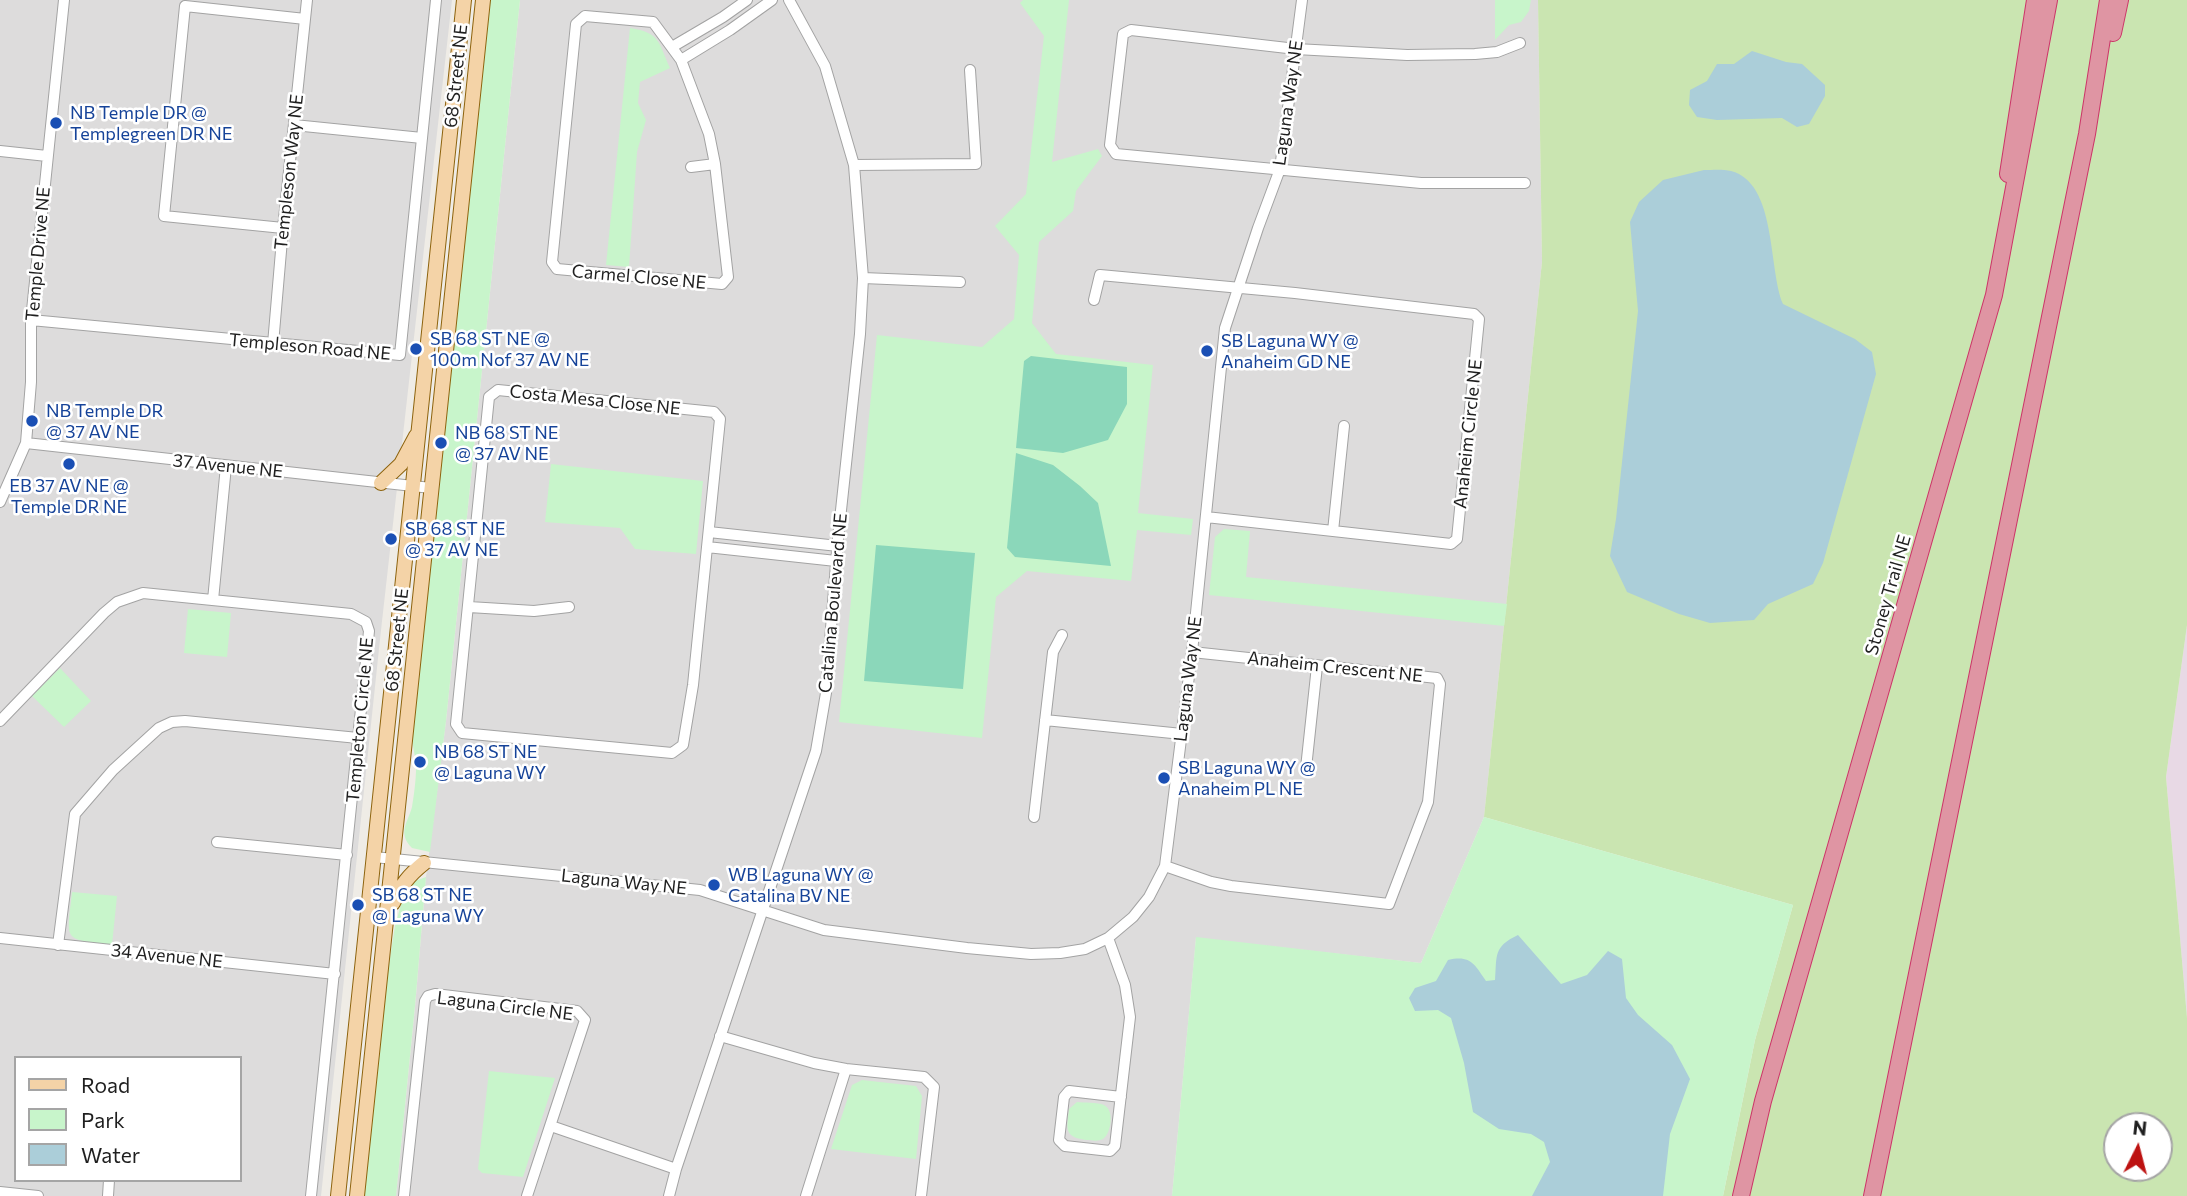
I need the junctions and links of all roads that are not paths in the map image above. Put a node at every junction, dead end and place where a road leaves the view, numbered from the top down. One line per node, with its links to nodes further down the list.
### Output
1 (64, 0): 24 (street, Temple Drive NE)
2 (307, 0): 14 (street, Templeson Way NE)
3 (436, 0): 22 (street, Templeson Road NE)
4 (464, 0): 39 (main road, 68 Street NE)
5 (483, 0): 44 (main road, 68 Street NE)
6 (747, 0): 16 (street)
7 (772, 0): 18 (street)
8 (789, 0): 26 (street, Catalina Boulevard NE)
9 (1302, 0): 17 (street, Laguna Way NE)
10 (2035, 0): 34 (highway)
11 (2049, 0): 34 (highway, Stoney Trail NE)
12 (2108, 0): 21 (highway)
13 (2120, 0): 21 (highway)
14 (305, 19): 20 (street, Templeson Way NE); 30 (street)
15 (1520, 43): 17 (street)
16 (672, 47): 18 (street, Carmel Close NE); 25 (street, Carmel Close NE)
17 (1296, 49): 28 (street, Laguna Way NE); 28 (street)
18 (681, 60): 25 (street, Carmel Close NE)
19 (970, 70): 26 (street)
20 (294, 125): 22 (street); 30 (street, Templeson Way NE)
21 (2087, 134): 92 (highway)
22 (422, 138): 37 (street, Templeson Road NE)
23 (0, 151): 24 (street)
24 (47, 156): 36 (street, Temple Drive NE)
25 (715, 164): 27 (street)
26 (854, 165): 31 (street, Catalina Boulevard NE)
27 (691, 167)
28 (1280, 169): 29 (street); 33 (street, Laguna Way NE)
29 (1525, 183)
30 (283, 228): 37 (street, Templeson Way NE)
31 (863, 278): 32 (street); 49 (street, Catalina Boulevard NE)
32 (960, 282)
33 (1238, 288): 35 (street); 46 (street, Laguna Way NE); 47 (street, Anaheim Circle NE)
34 (1994, 295): 91 (highway, Stoney Trail NE)
35 (1094, 300)
36 (31, 320): 37 (street, Templeson Road NE); 40 (street, Temple Drive NE)
37 (273, 344)
38 (1344, 426): 47 (street)
39 (419, 429): 42 (main road); 43 (main road, 68 Street NE)
40 (26, 443): 41 (street, 37 Avenue NE); 45 (street, Temple Drive NE)
41 (226, 466): 42 (street, 37 Avenue NE); 52 (street)
42 (381, 483): 43 (street, 37 Avenue NE)
43 (413, 487): 44 (street, 37 Avenue NE); 66 (main road, 68 Street NE)
44 (431, 488): 67 (main road, 68 Street NE)
45 (0, 502)
46 (1206, 517): 47 (street, Anaheim Circle NE); 56 (street, Laguna Way NE)
47 (1333, 531)
48 (709, 532): 49 (street); 50 (street, Costa Mesa Close NE); 53 (street, Costa Mesa Close NE)
49 (838, 545): 51 (street, Catalina Boulevard NE)
50 (707, 547): 51 (street); 53 (street, Costa Mesa Close NE)
51 (836, 561): 70 (street, Catalina Boulevard NE)
52 (213, 600): 59 (street, Templeton Circle NE); 61 (street, Templeton Circle NE)
53 (469, 607): 54 (street)
54 (569, 607)
55 (1062, 635): 58 (street)
56 (1192, 652): 57 (street, Anaheim Crescent NE); 60 (street, Laguna Way NE)
57 (1317, 666): 62 (street); 69 (street, Anaheim Crescent NE)
58 (1045, 720): 60 (street); 63 (street)
59 (0, 721)
60 (1182, 734): 69 (street, Laguna Way NE)
61 (358, 738): 65 (street, Templeton Circle NE); 74 (street)
62 (1306, 768)
63 (1034, 817)
64 (216, 842): 65 (street)
65 (347, 855): 75 (street, Templeton Circle NE)
66 (374, 857): 67 (street, Laguna Way NE); 82 (main road, 68 Street NE)
67 (393, 859): 68 (street, Laguna Way NE); 71 (main road, 68 Street NE)
68 (424, 863): 70 (street, Laguna Way NE); 71 (main road)
69 (1165, 866): 73 (street, Laguna Way NE)
70 (763, 912): 73 (street, Laguna Way NE); 76 (street, Catalina Boulevard NE)
71 (387, 917): 85 (main road, 68 Street NE)
72 (0, 938): 74 (street, 34 Avenue NE)
73 (1108, 938): 78 (street)
74 (58, 945): 75 (street, 34 Avenue NE)
75 (335, 974): 84 (street, Templeton Circle NE)
76 (720, 1036): 77 (street); 80 (street, Catalina Boulevard NE)
77 (846, 1069): 89 (street); 90 (street)
78 (1121, 1097): 78 (street)
79 (551, 1126): 80 (street); 86 (street, Laguna Circle NE); 87 (street, Laguna Circle NE)
80 (676, 1168): 88 (street, Catalina Boulevard NE)
81 (0, 1192): 83 (street)
82 (337, 1193)
83 (38, 1196)
84 (311, 1196)
85 (357, 1196)
86 (404, 1196)
87 (527, 1196)
88 (669, 1196)
89 (806, 1196)
90 (920, 1196)
91 (1741, 1196)
92 (1872, 1196)

